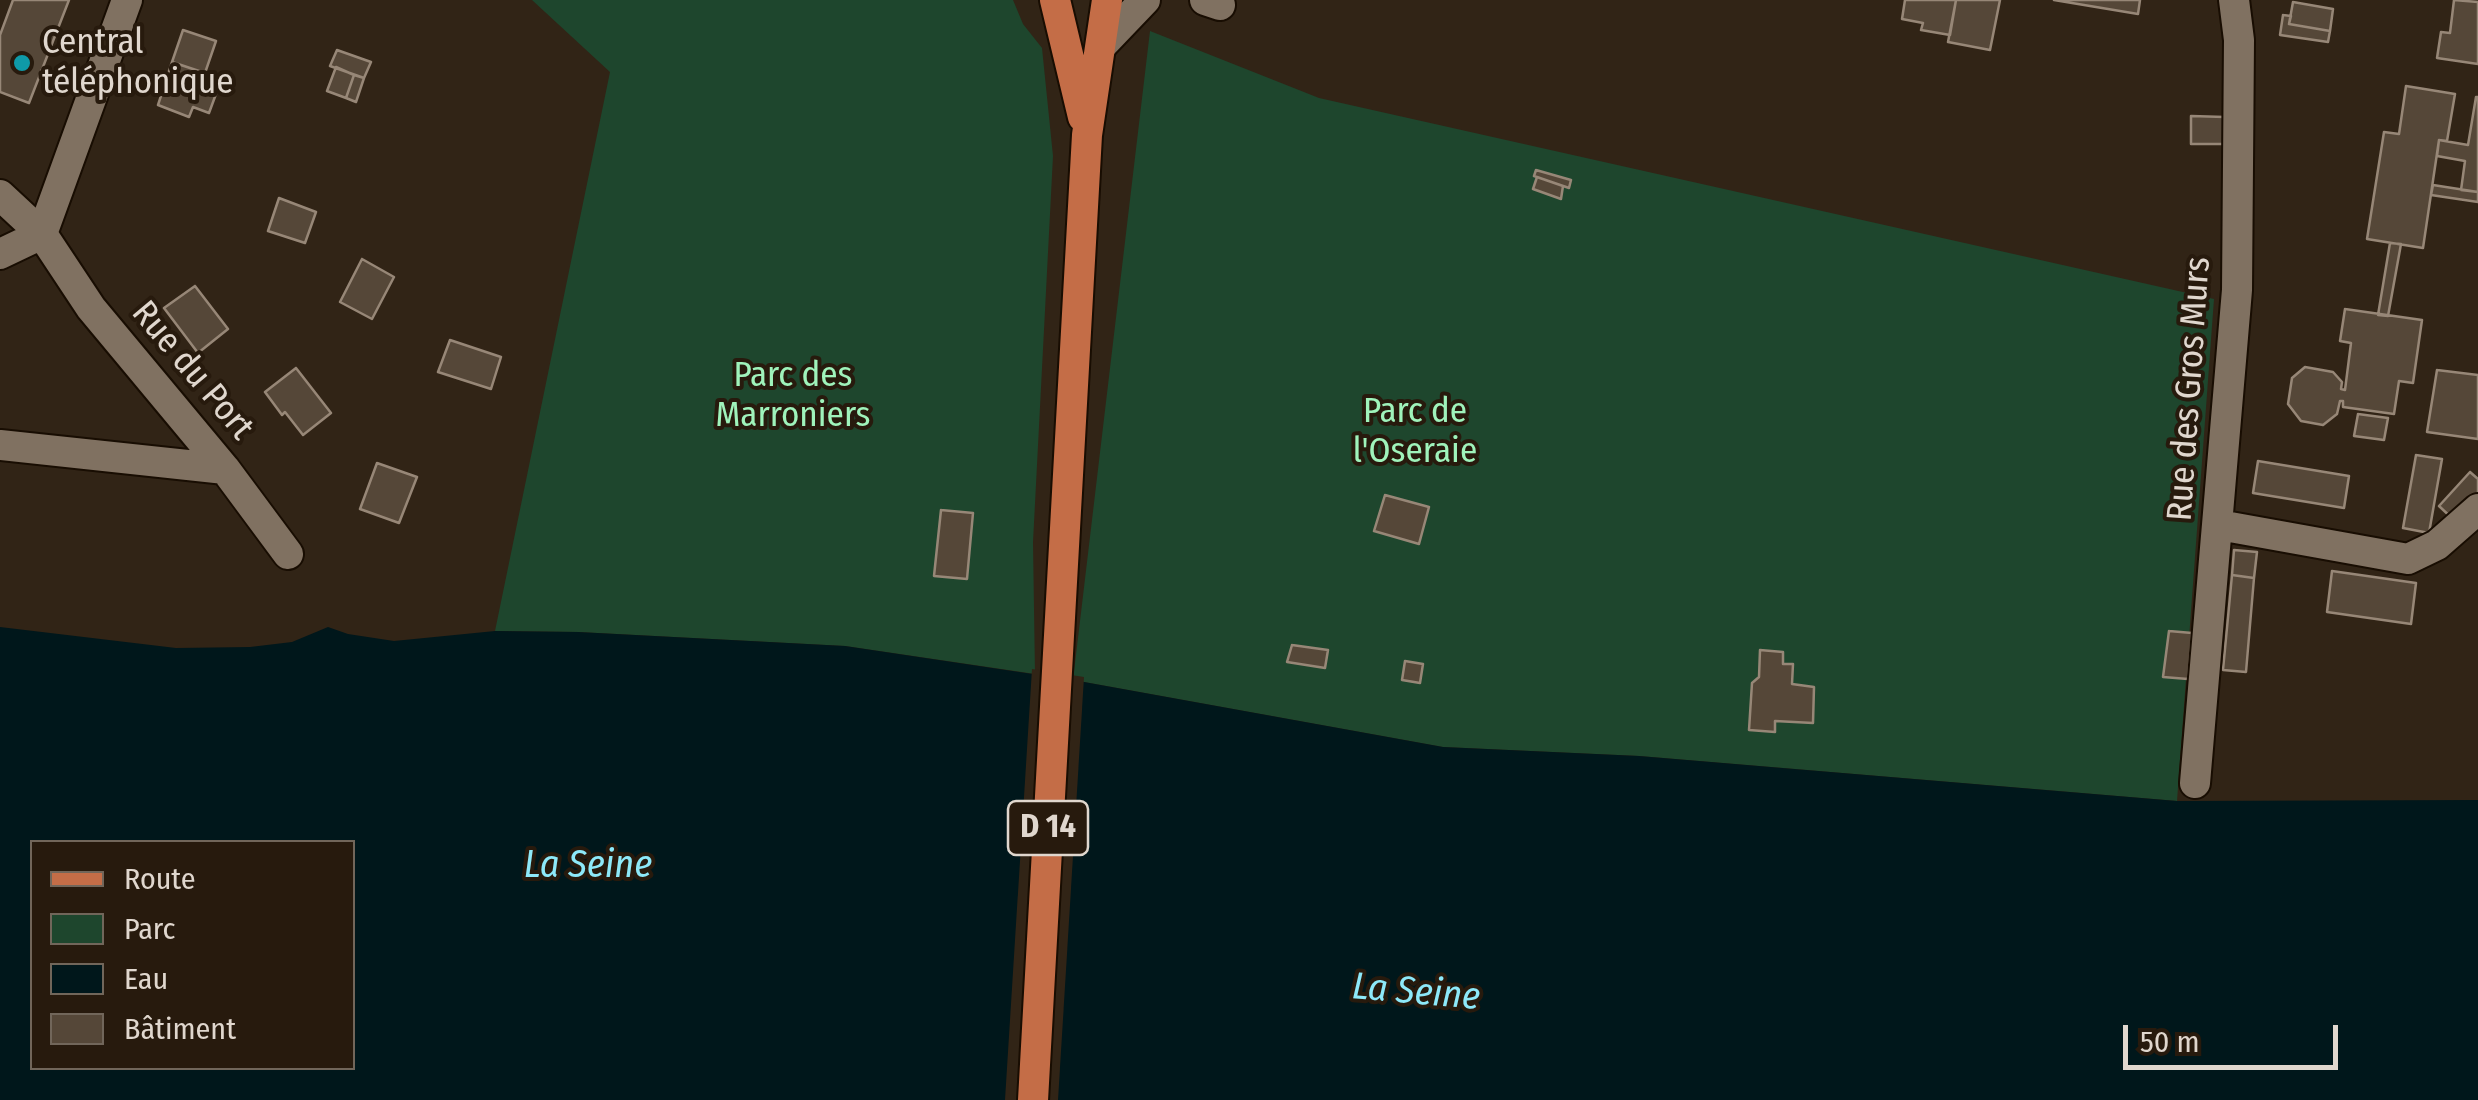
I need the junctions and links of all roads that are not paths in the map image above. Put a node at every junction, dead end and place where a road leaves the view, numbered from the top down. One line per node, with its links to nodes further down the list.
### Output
1 (128, 0): 9 (street)
2 (1055, 0): 7 (main road, D 14)
3 (1106, 0): 6 (main road, D 14)
4 (1146, 0): 6 (street)
5 (2234, 0): 14 (street, Rue des Gros Murs)
6 (1100, 46): 7 (main road, D 14)
7 (1087, 135): 17 (main road, D 14)
8 (0, 195): 9 (street, Rue du Port)
9 (42, 234): 10 (street); 12 (street, Rue du Port)
10 (0, 254)
11 (0, 445): 12 (street)
12 (225, 469): 15 (street, Rue du Port)
13 (2478, 508): 14 (street)
14 (2219, 525): 16 (street, Rue des Gros Murs)
15 (288, 554)
16 (2195, 783)
17 (1033, 1100)

